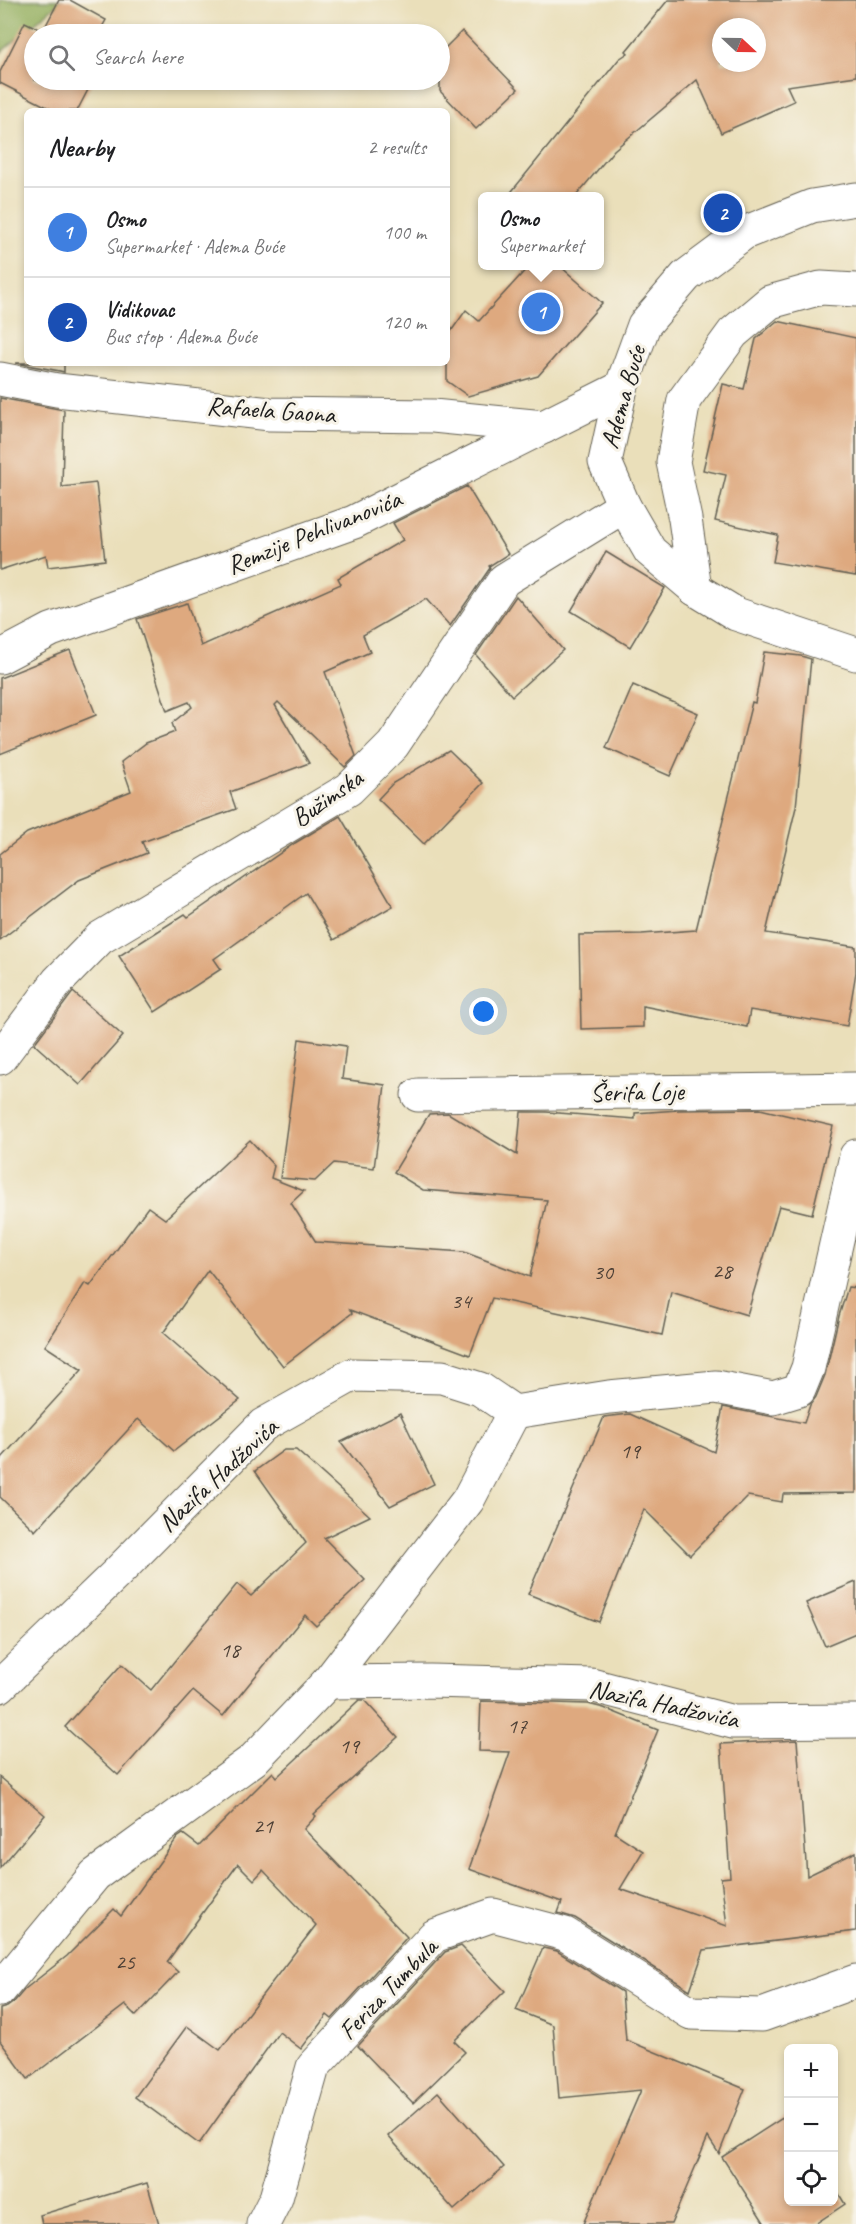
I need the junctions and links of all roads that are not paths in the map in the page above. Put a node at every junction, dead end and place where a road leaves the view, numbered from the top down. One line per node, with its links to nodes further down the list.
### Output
1 (856, 199): 4 (street, Adema Buće)
2 (856, 290): 7 (street)
3 (0, 379): 5 (street, Rafaela Gaona)
4 (621, 388): 5 (street, Remzije Pehlivanovića); 6 (street, Adema Buće)
5 (544, 427): 9 (street, Remzije Pehlivanovića)
6 (624, 506): 7 (street, Adema Buće); 10 (street, Bužimska)
7 (695, 590): 8 (street, Adema Buće)
8 (856, 654)
9 (0, 657)
10 (0, 1058)
11 (856, 1089): 12 (street, Šerifa Loje)
12 (418, 1095)
13 (856, 1156): 14 (street)
14 (514, 1412): 15 (street); 16 (street, Nazifa Hadžovića)
15 (328, 1682): 17 (street, Nazifa Hadžovića); 19 (street)
16 (0, 1686)
17 (856, 1721)
18 (856, 1981): 20 (street, Feriza Tumbula)
19 (0, 1990)
20 (262, 2224)

